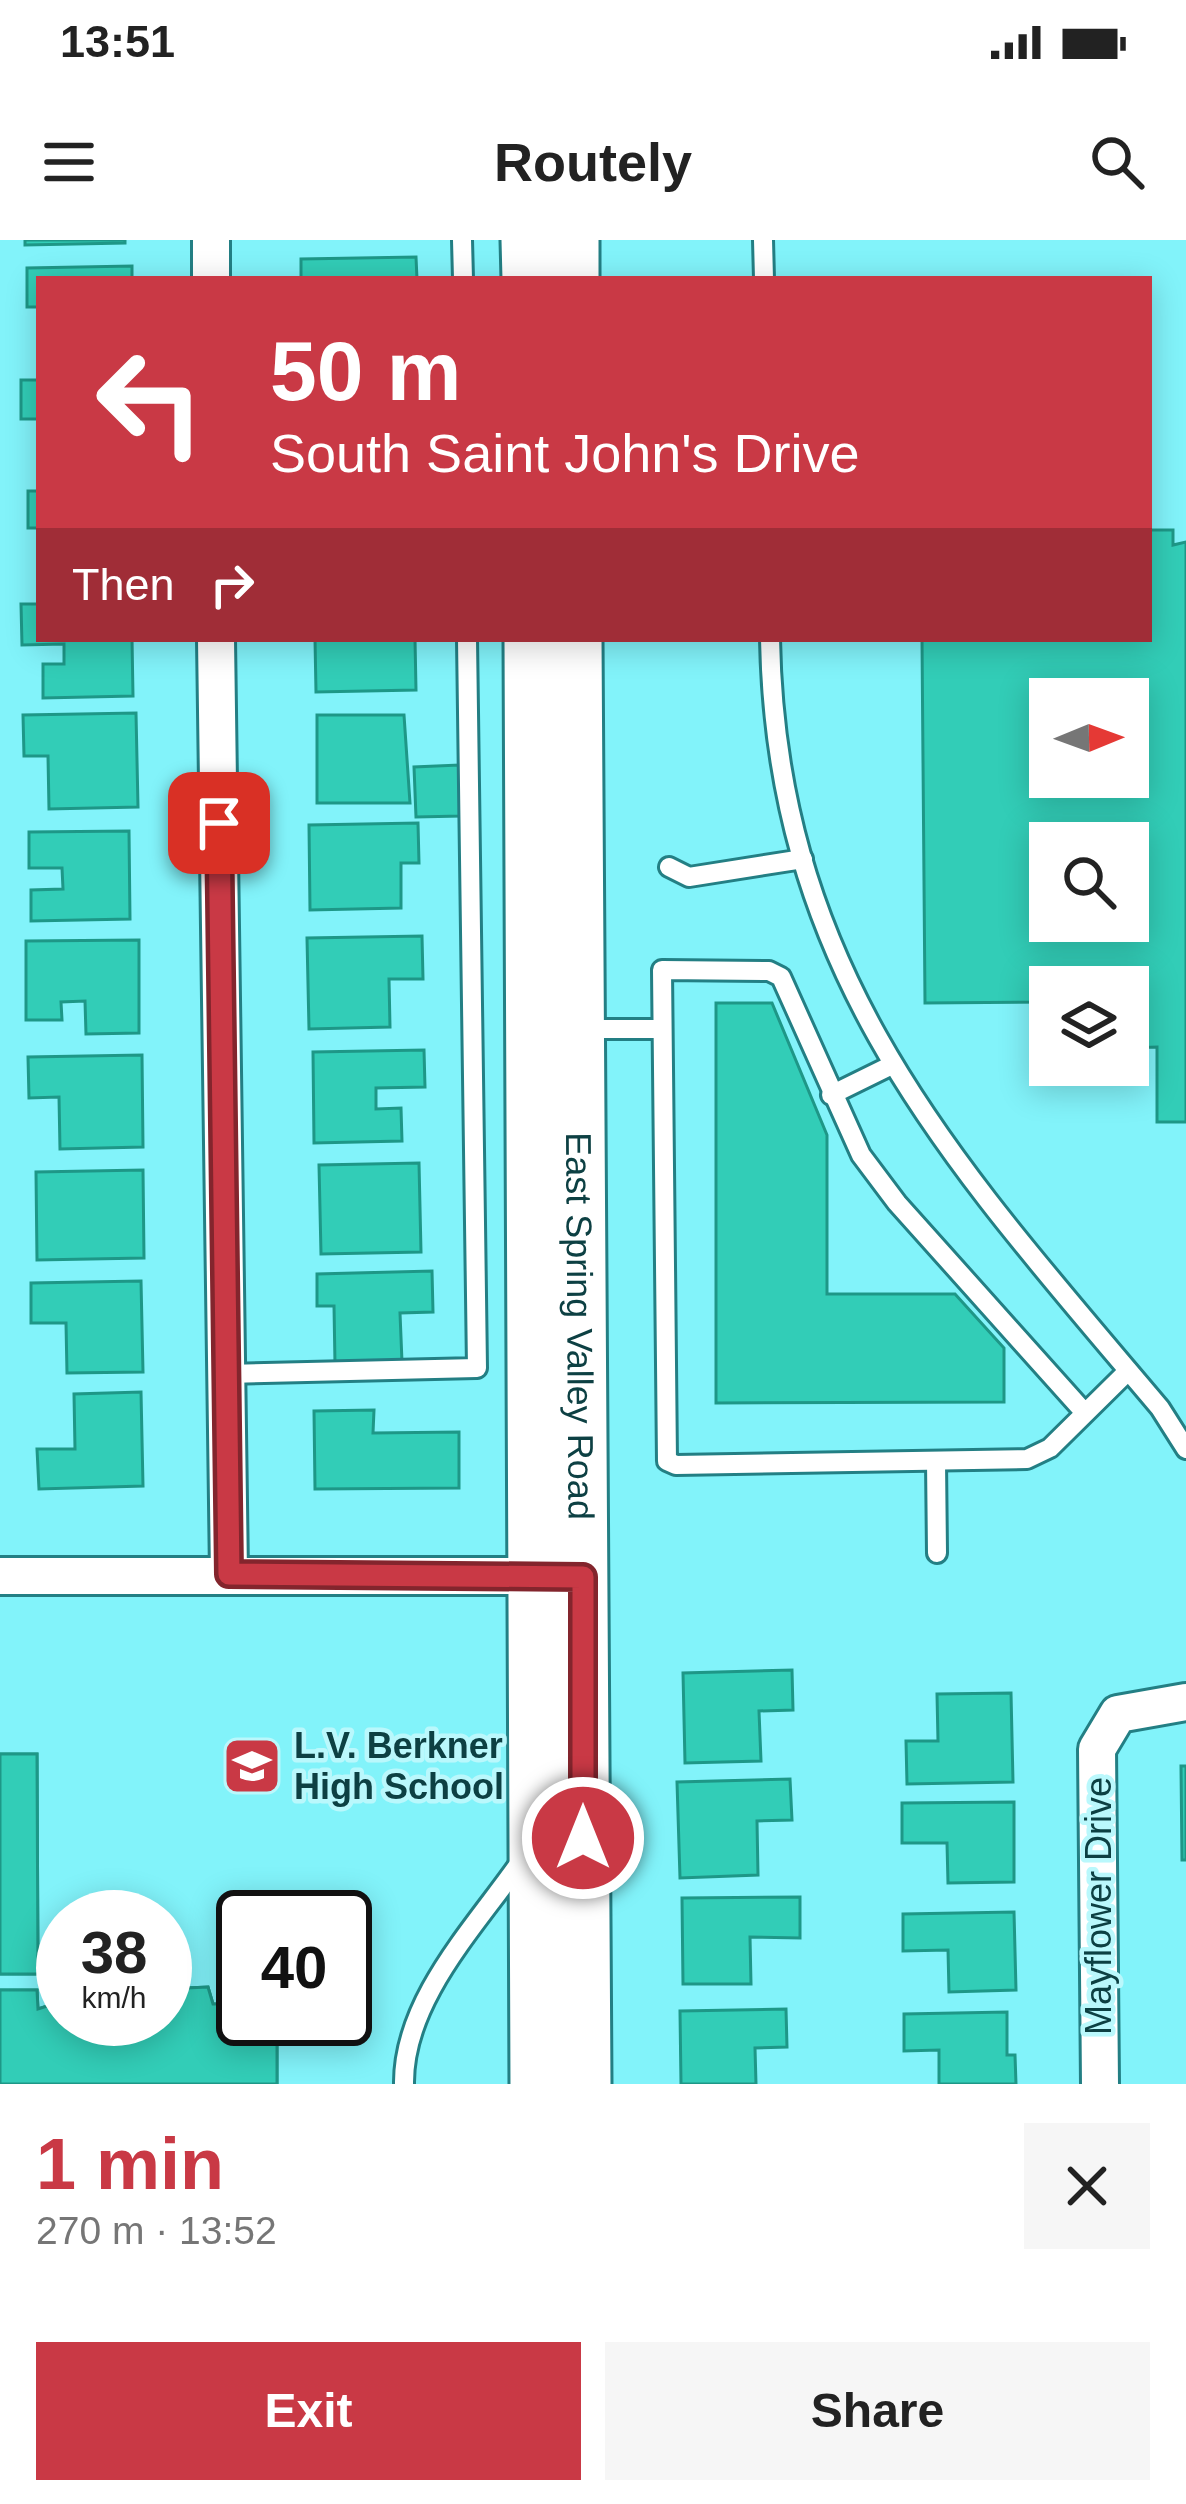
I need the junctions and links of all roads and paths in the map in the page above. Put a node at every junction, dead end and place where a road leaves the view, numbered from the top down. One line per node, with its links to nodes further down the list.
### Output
1 (211, 240): 6 (street)
2 (462, 240): 7 (lane)
3 (527, 240): 8 (street)
4 (573, 240): 9 (street)
5 (764, 240): 10 (lane)
6 (212, 276)
7 (463, 276)
8 (528, 276)
9 (573, 276)
10 (764, 276)
11 (217, 642): 23 (street)
12 (467, 642): 23 (lane)
13 (530, 642): 18 (street, East Spring Valley Road)
14 (576, 642): 18 (street, East Spring Valley Road)
15 (770, 642): 16 (lane)
16 (803, 859): 17 (lane); 20 (lane)
17 (669, 867)
18 (556, 1029): 19 (lane); 30 (street, East Spring Valley Road); 31 (street, East Spring Valley Road)
19 (660, 1029): 21 (lane); 26 (lane)
20 (892, 1065): 21 (lane); 22 (lane)
21 (831, 1095): 24 (lane)
22 (1128, 1371): 24 (lane); 25 (lane)
23 (226, 1374): 28 (street)
24 (1085, 1413): 26 (lane)
25 (1186, 1449)
26 (936, 1461): 27 (lane)
27 (937, 1553)
28 (229, 1574): 29 (street); 30 (street)
29 (0, 1576)
30 (532, 1576): 31 (street); 33 (street, East Spring Valley Road)
31 (583, 1577): 36 (street, East Spring Valley Road)
32 (1177, 1702): 37 (street, Mayflower Drive)
33 (534, 1842): 34 (lane); 35 (street, East Spring Valley Road)
34 (404, 2084)
35 (536, 2084)
36 (585, 2084)
37 (1100, 2084)

